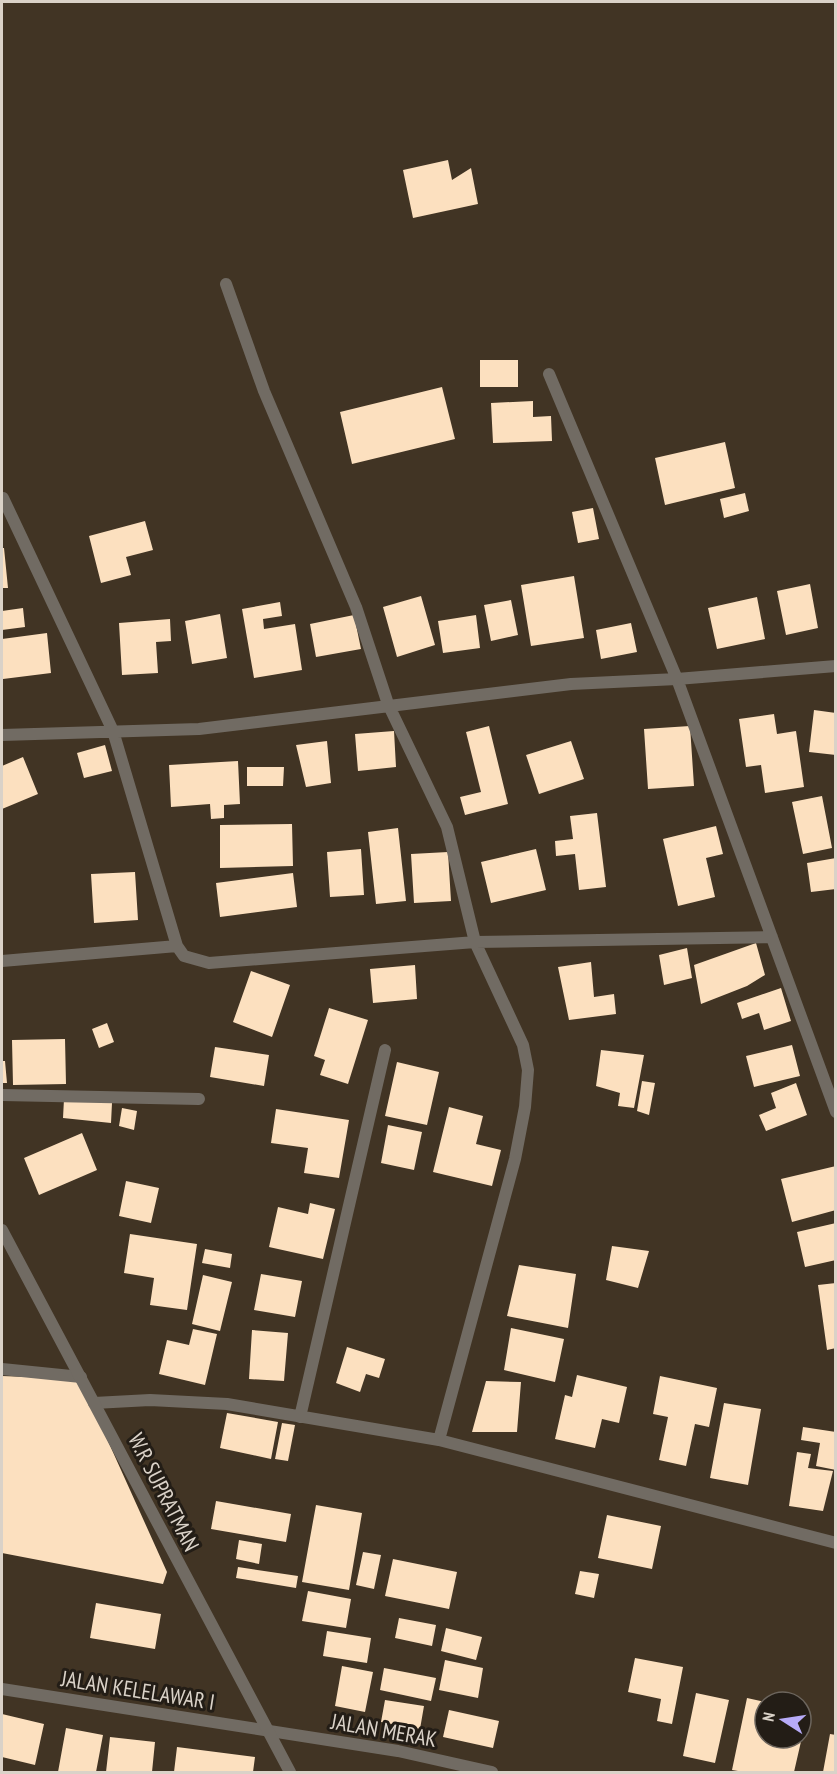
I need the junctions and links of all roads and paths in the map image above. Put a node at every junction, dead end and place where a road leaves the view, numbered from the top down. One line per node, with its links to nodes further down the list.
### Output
1 (226, 284): 6 (street)
2 (549, 374): 5 (street)
3 (3, 498): 7 (street)
4 (836, 666): 5 (street)
5 (677, 679): 6 (street); 9 (street)
6 (388, 704): 7 (street); 10 (street)
7 (113, 730): 8 (street); 11 (street)
8 (2, 735)
9 (772, 937): 10 (street); 16 (street)
10 (475, 942): 11 (street); 22 (street)
11 (177, 946): 12 (street)
12 (2, 961)
13 (385, 1050): 21 (street)
14 (2, 1095): 15 (street)
15 (199, 1099)
16 (836, 1112)
17 (2, 1230): 19 (street, W.R SUPRATMAN)
18 (2, 1369): 19 (street)
19 (81, 1377): 20 (street, W.R SUPRATMAN)
20 (94, 1403): 21 (street); 25 (street, W.R SUPRATMAN)
21 (300, 1417): 22 (street)
22 (439, 1440): 23 (street)
23 (836, 1543)
24 (2, 1689): 25 (street, JALAN KELELAWAR I)
25 (268, 1732): 26 (street, W.R SUPRATMAN); 27 (street, JALAN MERAK)
26 (290, 1773)
27 (492, 1773)

